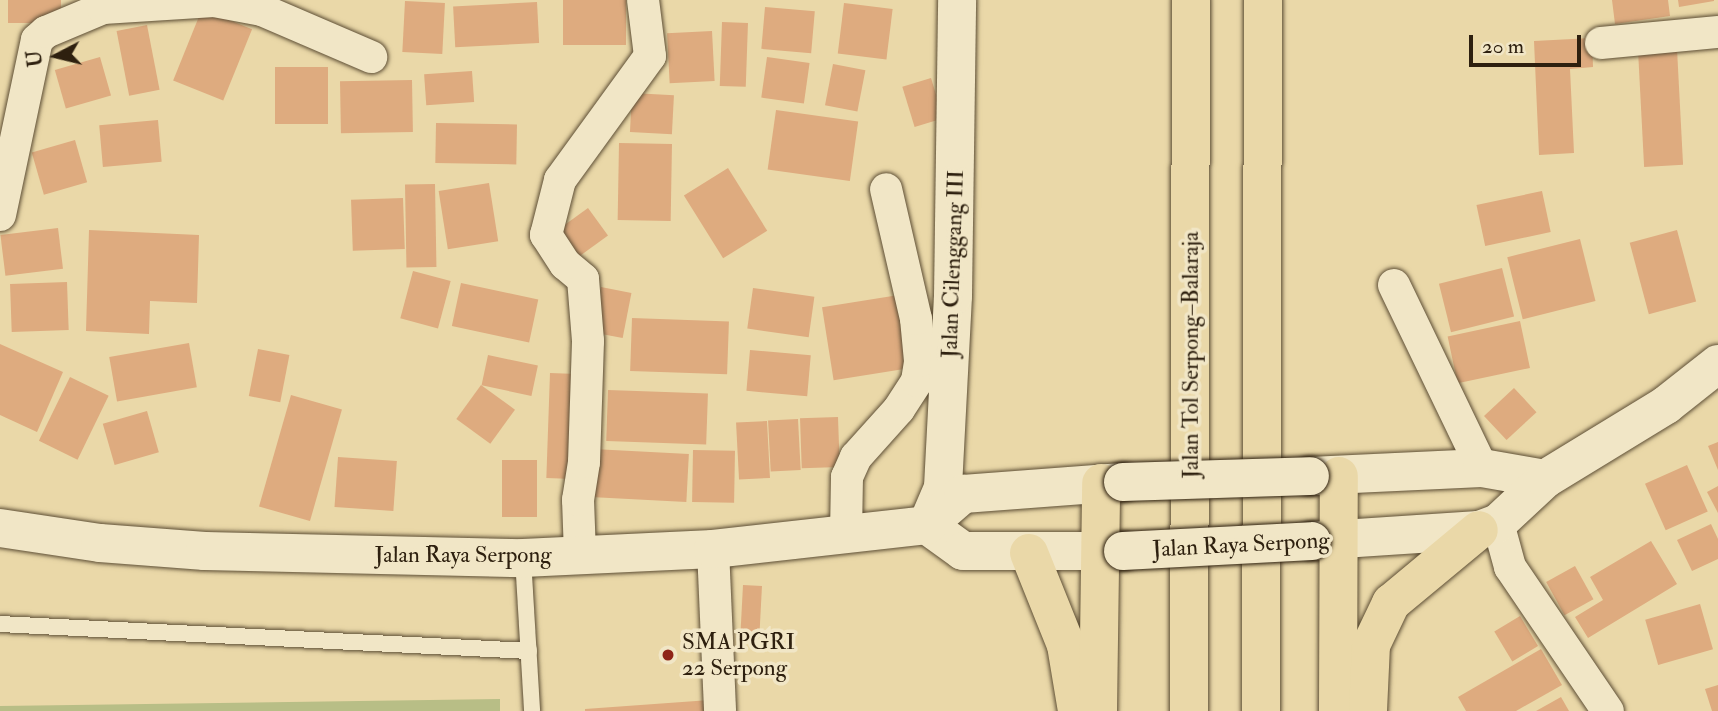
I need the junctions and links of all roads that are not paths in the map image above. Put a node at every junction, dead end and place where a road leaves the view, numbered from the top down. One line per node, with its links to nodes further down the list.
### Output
1 (643, 0): 24 (street)
2 (957, 0): 16 (main road, Jalan Cilenggang III)
3 (1191, 0): 32 (highway, Jalan Tol Serpong–Balaraja)
4 (1263, 0): 33 (highway)
5 (1718, 32): 6 (street)
6 (1601, 43)
7 (372, 57): 9 (street)
8 (886, 189): 19 (street)
9 (0, 215)
10 (1394, 285): 12 (street)
11 (1718, 364): 14 (main road)
12 (1482, 468): 13 (main road); 14 (main road)
13 (1324, 476): 15 (main road, bridge); 20 (highway)
14 (1545, 479): 17 (main road)
15 (1112, 483): 16 (main road); 22 (highway)
16 (927, 524): 19 (main road, Jalan Raya Serpong); 23 (main road, Jalan Raya Serpong)
17 (1489, 526): 20 (main road, Jalan Raya Serpong); 35 (highway); 36 (street)
18 (0, 528): 25 (main road, Jalan Raya Serpong)
19 (846, 534): 21 (main road, Jalan Raya Serpong)
20 (1325, 541): 22 (main road, Jalan Raya Serpong, bridge); 34 (highway)
21 (713, 549): 24 (main road, Jalan Raya Serpong); 29 (street)
22 (1112, 551): 23 (main road, Jalan Raya Serpong); 31 (highway)
23 (1029, 553): 30 (highway)
24 (580, 554): 25 (main road, Jalan Raya Serpong)
25 (523, 558): 27 (lane)
26 (0, 624): 27 (lane)
27 (529, 651): 28 (lane)
28 (532, 711)
29 (720, 711)
30 (1077, 711)
31 (1098, 711)
32 (1189, 711)
33 (1261, 711)
34 (1338, 711)
35 (1368, 711)
36 (1608, 711)

